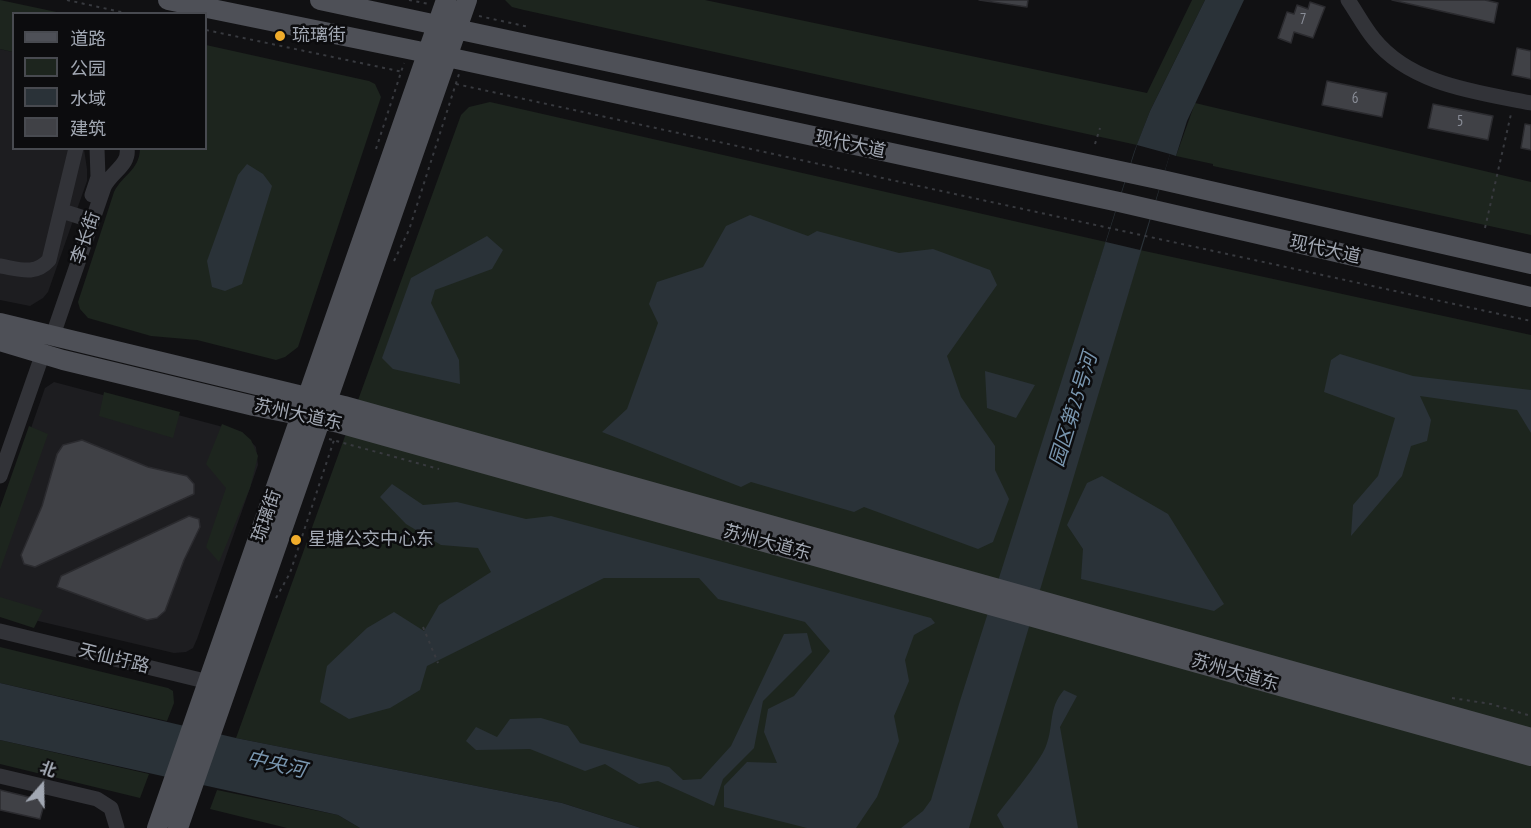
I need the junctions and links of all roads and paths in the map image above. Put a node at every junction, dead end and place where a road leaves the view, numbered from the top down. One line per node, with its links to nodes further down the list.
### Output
1 (67, 0): 7 (path)
2 (168, 0): 11 (main road, 现代大道)
3 (321, 0): 8 (main road, 现代大道)
4 (446, 0): 8 (main road, 琉璃街)
5 (1348, 0): 15 (street)
6 (473, 4): 10 (main road, 琉璃街); 10 (path)
7 (121, 12)
8 (437, 25): 10 (main road, 现代大道); 11 (main road, 琉璃街)
9 (207, 30): 13 (path)
10 (465, 31): 12 (main road, 琉璃街); 27 (main road, 现代大道)
11 (427, 53): 12 (main road, 现代大道); 13 (main road, 琉璃街)
12 (455, 59): 14 (main road, 琉璃街); 14 (path); 30 (main road, 现代大道)
13 (419, 76): 35 (main road, 琉璃街)
14 (448, 82): 29 (path); 31 (path); 35 (main road, 琉璃街)
15 (1514, 100): 16 (street); 26 (path)
16 (1531, 103)
17 (1100, 128): 18 (path)
18 (1095, 144)
19 (76, 150): 22 (street)
20 (97, 150): 23 (street, 李长街)
21 (127, 150): 34 (street, 李长街)
22 (68, 181): 23 (street); 24 (street)
23 (94, 189): 25 (street, 李长街)
24 (62, 211): 25 (street); 28 (street)
25 (84, 218): 34 (street, 李长街)
26 (1485, 228)
27 (1531, 264)
28 (0, 266)
29 (390, 269)
30 (1531, 297)
31 (1531, 321)
32 (0, 322): 34 (main road, 苏州大道东)
33 (0, 340): 34 (main road, 苏州大道东)
34 (47, 341): 35 (main road, 苏州大道东); 36 (street, 李长街)
35 (319, 411): 38 (path); 39 (main road, 苏州大道东); 43 (main road, 琉璃街); 44 (main road, 琉璃街)
36 (5, 445): 37 (street, 李长街)
37 (0, 476)
38 (275, 600)
39 (1037, 609): 45 (main road, 苏州大道东); 46 (main road, 苏州大道东)
40 (423, 627): 42 (path)
41 (0, 631): 43 (street, 天仙圩路)
42 (438, 663)
43 (209, 682): 44 (street, 天仙圩路); 49 (main road, 琉璃街)
44 (228, 687): 50 (main road, 琉璃街)
45 (1531, 738)
46 (1531, 756)
47 (0, 776): 48 (street)
48 (117, 828)
49 (157, 828)
50 (178, 828)

